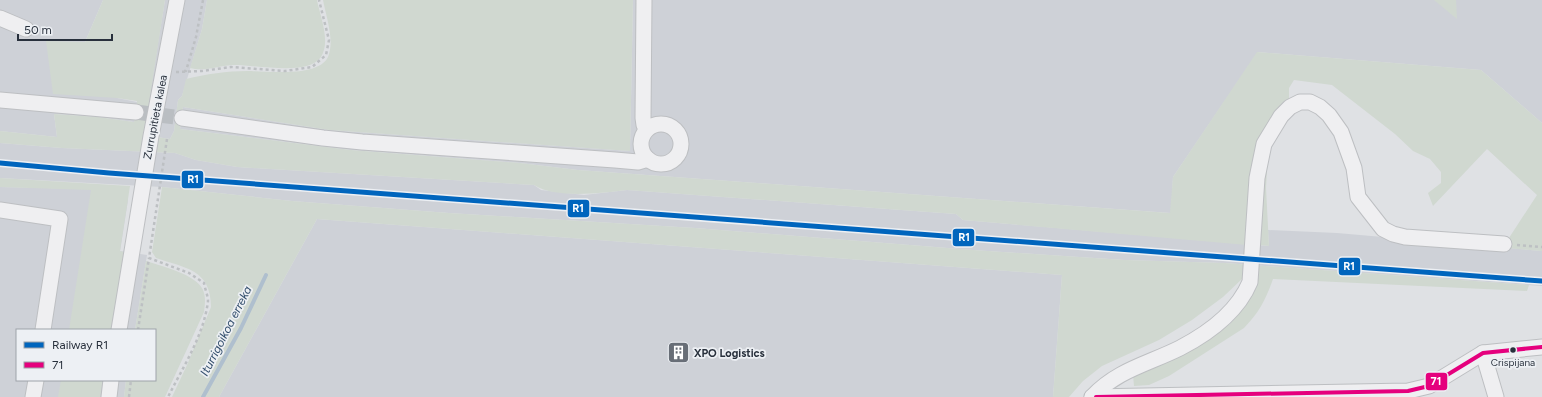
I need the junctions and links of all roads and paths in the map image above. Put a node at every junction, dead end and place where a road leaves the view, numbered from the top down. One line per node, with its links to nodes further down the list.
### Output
1 (177, 0): 18 (street, Zurrupitieta kalea)
2 (204, 0): 3 (path)
3 (319, 0)
4 (644, 0): 10 (street)
5 (0, 18): 6 (street)
6 (26, 29)
7 (0, 100): 8 (street)
8 (136, 112)
9 (182, 118): 12 (street)
10 (647, 129): 12 (street); 12 (street)
11 (168, 139): 16 (path)
12 (648, 159)
13 (0, 210): 17 (street)
14 (1504, 244): 15 (path); 30 (street)
15 (1542, 247)
16 (149, 257): 19 (path); 29 (path)
17 (43, 329)
18 (119, 329)
19 (138, 329)
20 (1542, 347): 21 (street)
21 (1483, 353): 25 (street); 31 (street)
22 (36, 381): 26 (street)
23 (111, 381): 27 (street)
24 (131, 381): 28 (path)
25 (1355, 395): 30 (street)
26 (33, 397)
27 (109, 397)
28 (129, 397)
29 (168, 397)
30 (1092, 397)
31 (1496, 397)

